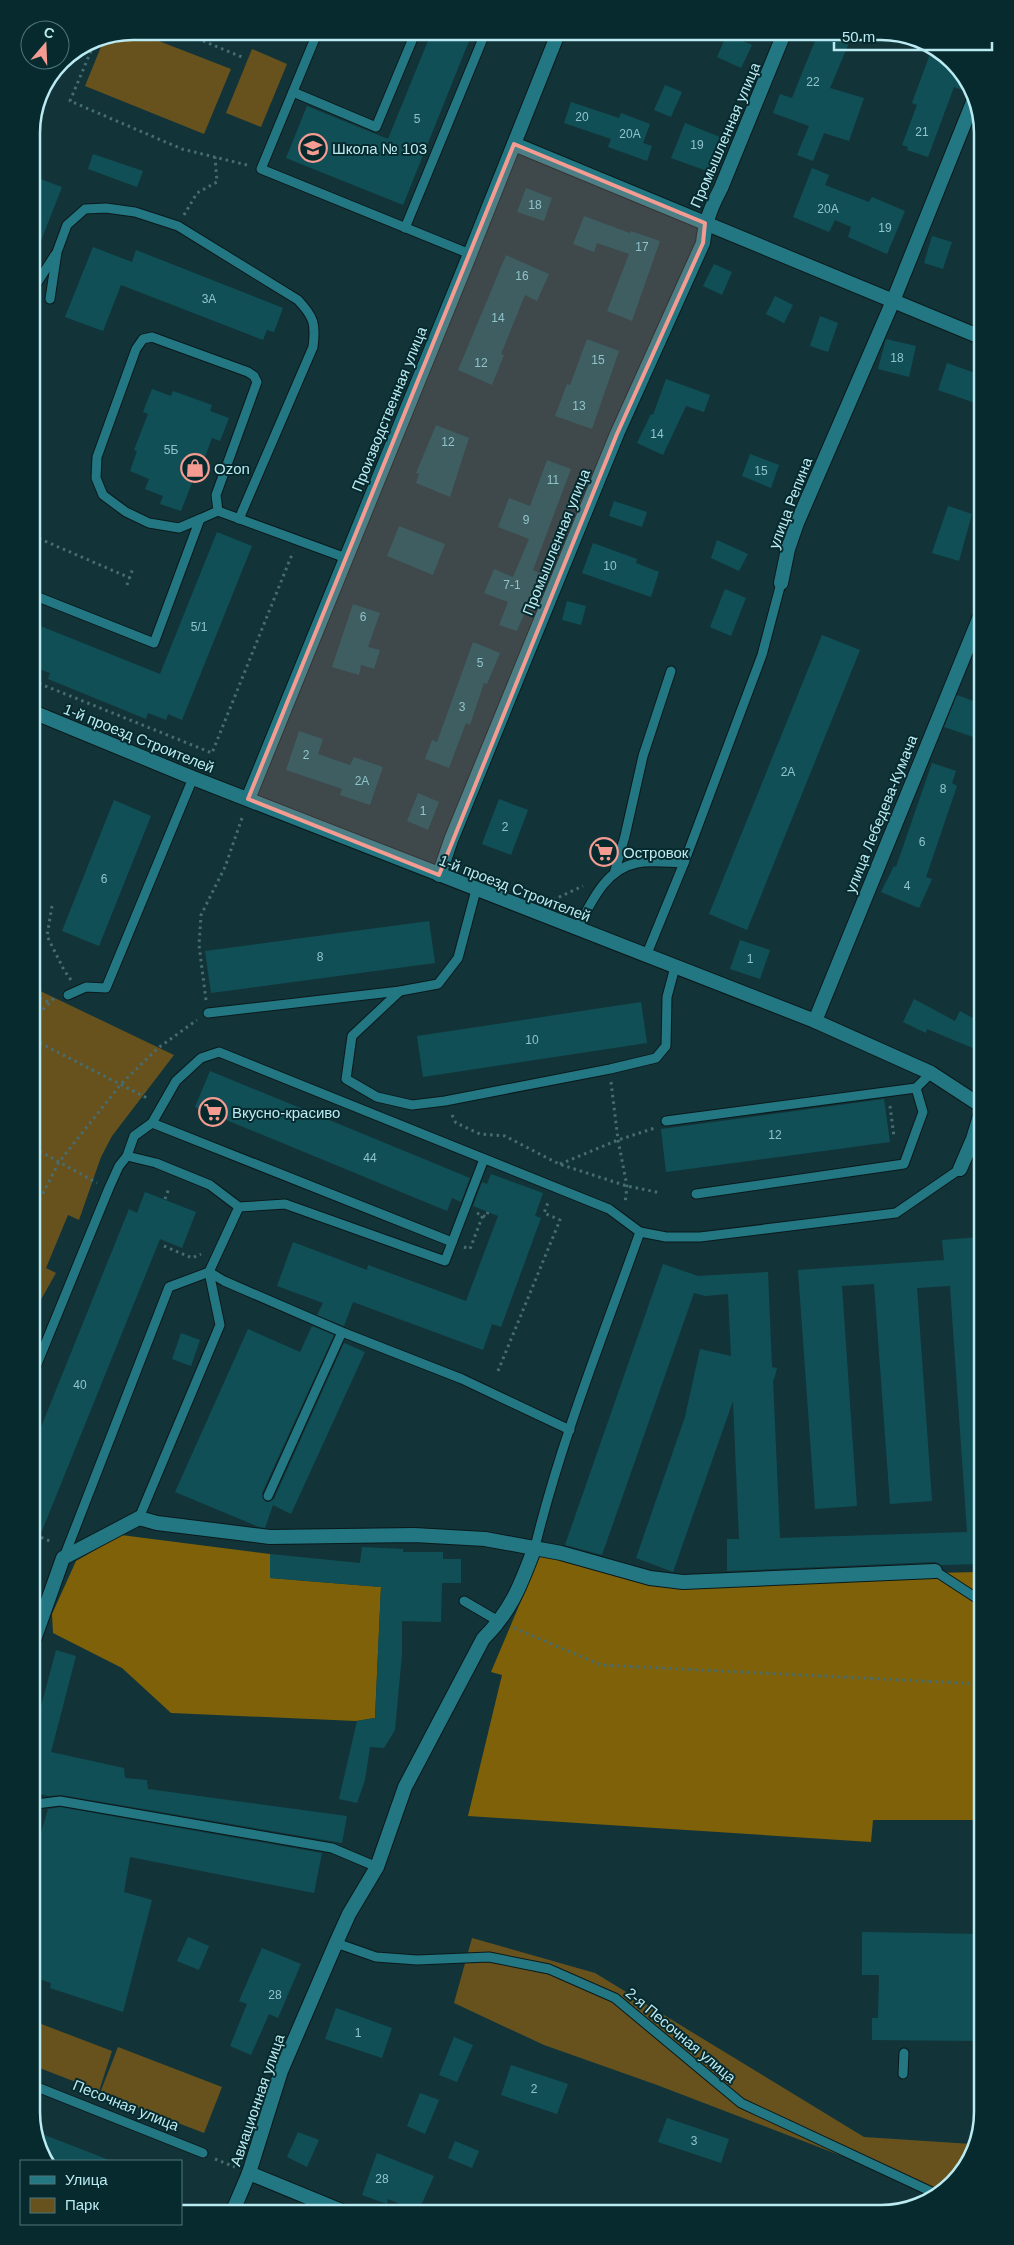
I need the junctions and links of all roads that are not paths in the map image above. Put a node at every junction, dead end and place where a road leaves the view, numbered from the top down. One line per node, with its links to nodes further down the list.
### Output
1 (315, 40): 6 (lane)
2 (412, 40): 6 (lane)
3 (482, 40): 10 (lane)
4 (555, 40): 8 (street, Производственная улица)
5 (782, 40): 9 (street, Промышленная улица)
6 (294, 92): 10 (lane)
7 (970, 109): 15 (street, улица Репина)
8 (514, 144): 9 (street, Промышленная улица); 12 (street, Производственная улица)
9 (705, 223): 15 (street, Промышленная улица); 30 (street, Промышленная улица)
10 (405, 228): 12 (lane)
11 (57, 252): 13 (lane); 14 (lane); 19 (lane)
12 (470, 254): 20 (street, Производственная улица)
13 (40, 278)
14 (50, 299)
15 (893, 301): 16 (street, Промышленная улица); 21 (street, улица Репина)
16 (974, 334)
17 (218, 511): 18 (lane); 18 (lane); 19 (lane)
18 (200, 519): 22 (lane)
19 (240, 519): 20 (lane)
20 (346, 558): 27 (street, Производственная улица)
21 (781, 584): 28 (lane, улица Репина)
22 (40, 598)
23 (974, 631): 38 (street, улица Лебедева-Кумача)
24 (671, 671): 29 (lane)
25 (40, 715): 26 (street, 1-й проезд Строителей)
26 (193, 778): 27 (street, 1-й проезд Строителей); 36 (lane)
27 (254, 801): 30 (street, 1-й проезд Строителей)
28 (684, 863): 29 (lane); 33 (lane, улица Репина)
29 (614, 874): 32 (lane)
30 (439, 875): 31 (street, 1-й проезд Строителей)
31 (476, 890): 32 (street, 1-й проезд Строителей); 35 (lane)
32 (577, 929): 33 (street, 1-й проезд Строителей)
33 (646, 956): 34 (street, 1-й проезд Строителей)
34 (675, 967): 35 (lane); 38 (street, 1-й проезд Строителей)
35 (400, 991): 37 (lane)
36 (68, 995)
37 (208, 1013)
38 (814, 1021): 39 (street, 1-й проезд Строителей)
39 (930, 1073): 40 (lane); 41 (street, 1-й проезд Строителей)
40 (916, 1088): 42 (lane); 48 (lane)
41 (974, 1101)
42 (666, 1121)
43 (152, 1123): 45 (lane); 46 (lane); 51 (lane)
44 (974, 1148): 47 (street)
45 (127, 1156): 49 (lane); 54 (lane)
46 (484, 1158): 50 (lane); 51 (lane)
47 (960, 1169): 50 (lane)
48 (696, 1194)
49 (239, 1207): 51 (lane); 52 (lane)
50 (640, 1232): 55 (lane)
51 (452, 1242)
52 (209, 1272): 53 (lane); 57 (lane); 59 (lane)
53 (342, 1332): 55 (lane); 56 (lane)
54 (40, 1356)
55 (570, 1430): 58 (lane)
56 (268, 1496)
57 (140, 1518): 58 (street); 59 (street)
58 (535, 1547): 60 (street); 64 (street, Авиационная улица)
59 (63, 1558): 63 (street)
60 (935, 1571): 61 (lane)
61 (974, 1596)
62 (464, 1602): 64 (lane)
63 (40, 1609)
64 (500, 1622): 66 (street, Авиационная улица)
65 (40, 1804): 66 (lane)
66 (377, 1866): 67 (street, Авиационная улица)
67 (336, 1943): 72 (street, Авиационная улица); 73 (lane, 2-я Песочная улица)
68 (904, 2053): 69 (lane)
69 (903, 2074)
70 (40, 2088): 71 (lane, Песочная улица)
71 (203, 2153)
72 (249, 2173): 74 (street, Авиационная улица); 75 (street)
73 (929, 2191)
74 (235, 2205)
75 (327, 2205)

